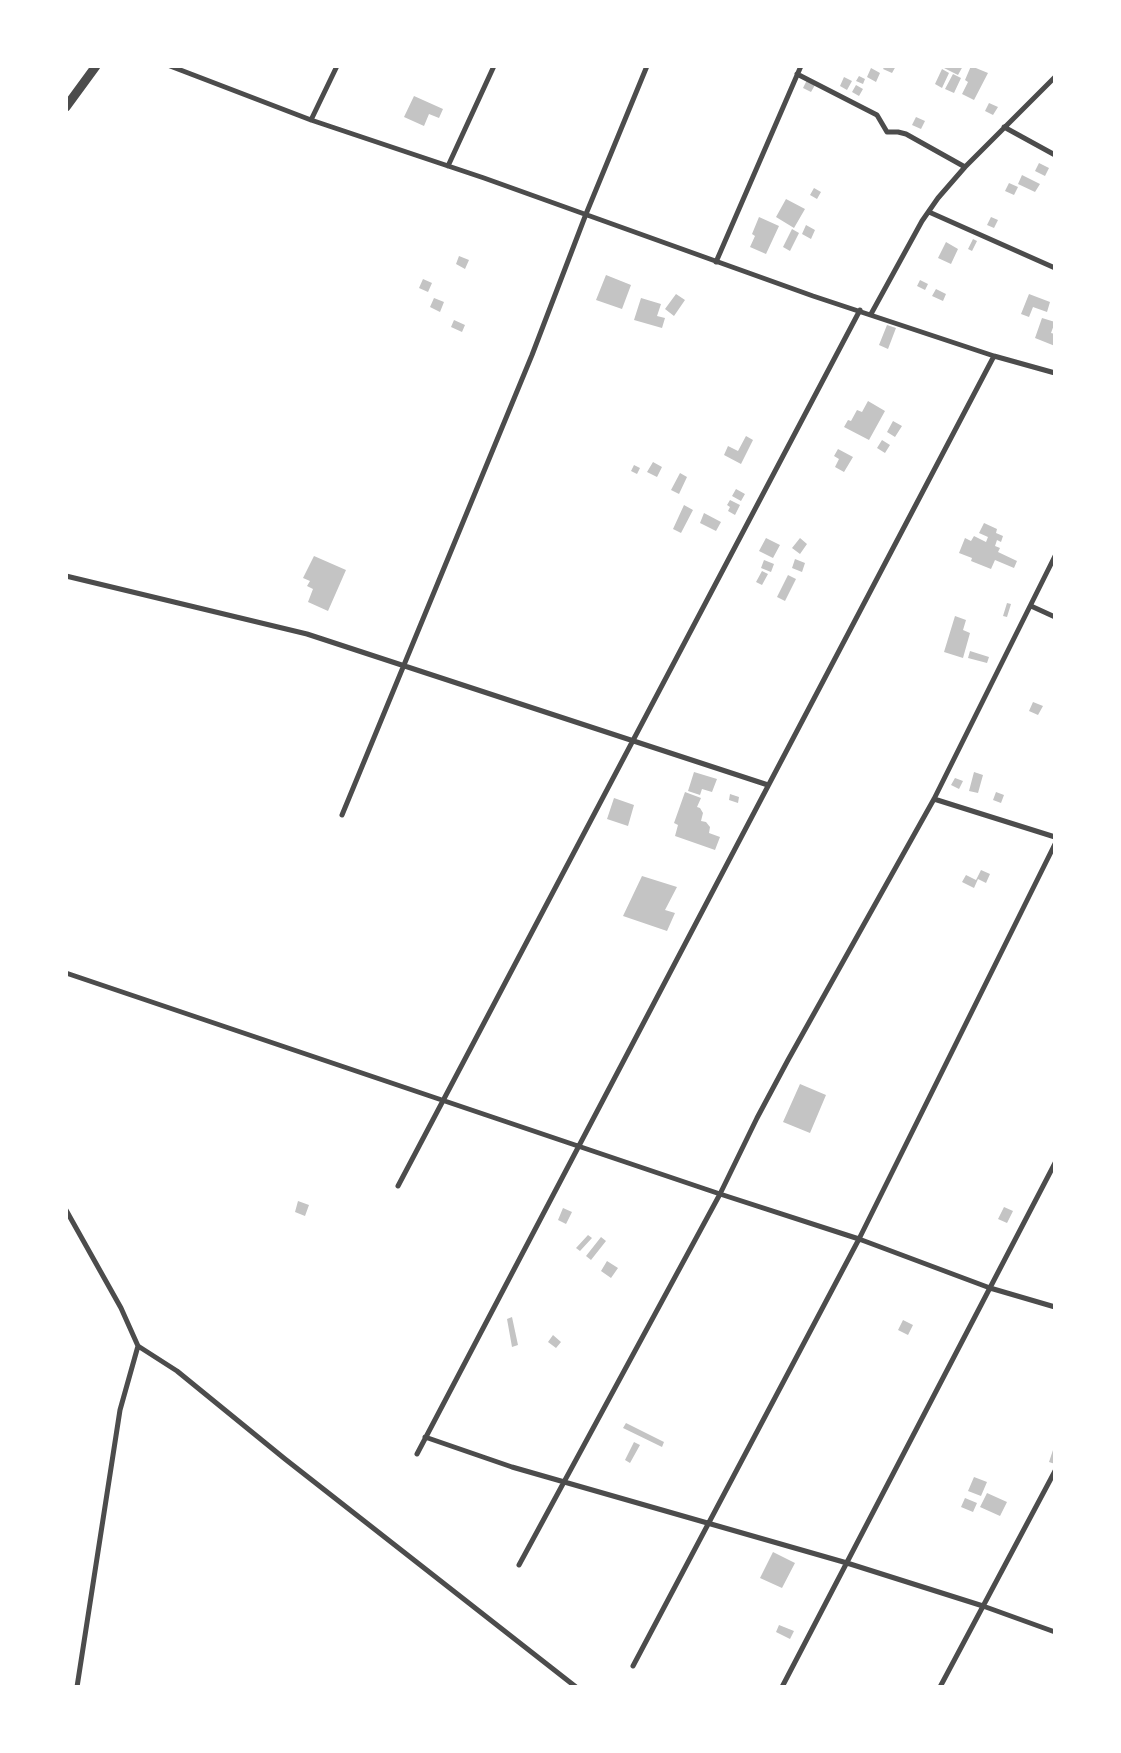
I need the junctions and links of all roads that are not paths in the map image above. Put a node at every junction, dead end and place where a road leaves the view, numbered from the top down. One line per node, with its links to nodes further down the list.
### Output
1 (96, 66): 9 (street)
2 (170, 66): 10 (street)
3 (337, 66): 10 (street)
4 (494, 66): 13 (street)
5 (647, 66): 16 (street)
6 (801, 66): 7 (street)
7 (798, 74): 14 (street); 17 (street)
8 (1055, 77): 11 (street)
9 (66, 107)
10 (310, 120): 13 (street)
11 (1004, 127): 12 (street); 14 (street)
12 (1055, 155)
13 (448, 166): 16 (street)
14 (965, 167): 15 (street)
15 (929, 212): 18 (street); 20 (street)
16 (586, 214): 17 (street); 27 (street)
17 (716, 262): 19 (street)
18 (1055, 268)
19 (860, 310): 20 (street); 28 (street)
20 (871, 314): 21 (street)
21 (994, 356): 22 (street); 29 (street)
22 (1055, 373)
23 (1055, 556): 25 (street)
24 (66, 576): 27 (street)
25 (1031, 606): 26 (street); 30 (street)
26 (1055, 617)
27 (404, 666): 28 (street); 31 (street)
28 (632, 741): 29 (street); 35 (street)
29 (768, 786): 36 (street)
30 (934, 799): 32 (street); 39 (street)
31 (342, 815)
32 (1055, 837)
33 (1055, 844): 41 (street)
34 (66, 973): 35 (street)
35 (443, 1100): 36 (street); 38 (street)
36 (578, 1146): 39 (street); 45 (street)
37 (1055, 1163): 42 (street)
38 (398, 1186)
39 (720, 1194): 41 (street); 48 (street)
40 (66, 1210): 44 (street)
41 (859, 1239): 42 (street); 49 (street)
42 (990, 1288): 43 (street); 50 (street)
43 (1055, 1307)
44 (138, 1346): 55 (street); 56 (street)
45 (425, 1437): 46 (street); 48 (street)
46 (417, 1454)
47 (1055, 1471): 52 (street)
48 (564, 1482): 49 (street); 51 (street)
49 (709, 1523): 50 (street); 54 (street)
50 (847, 1563): 52 (street); 57 (street)
51 (518, 1565)
52 (983, 1606): 53 (street); 58 (street)
53 (1055, 1632)
54 (633, 1666)
55 (77, 1687)
56 (576, 1687)
57 (782, 1687)
58 (940, 1687)

